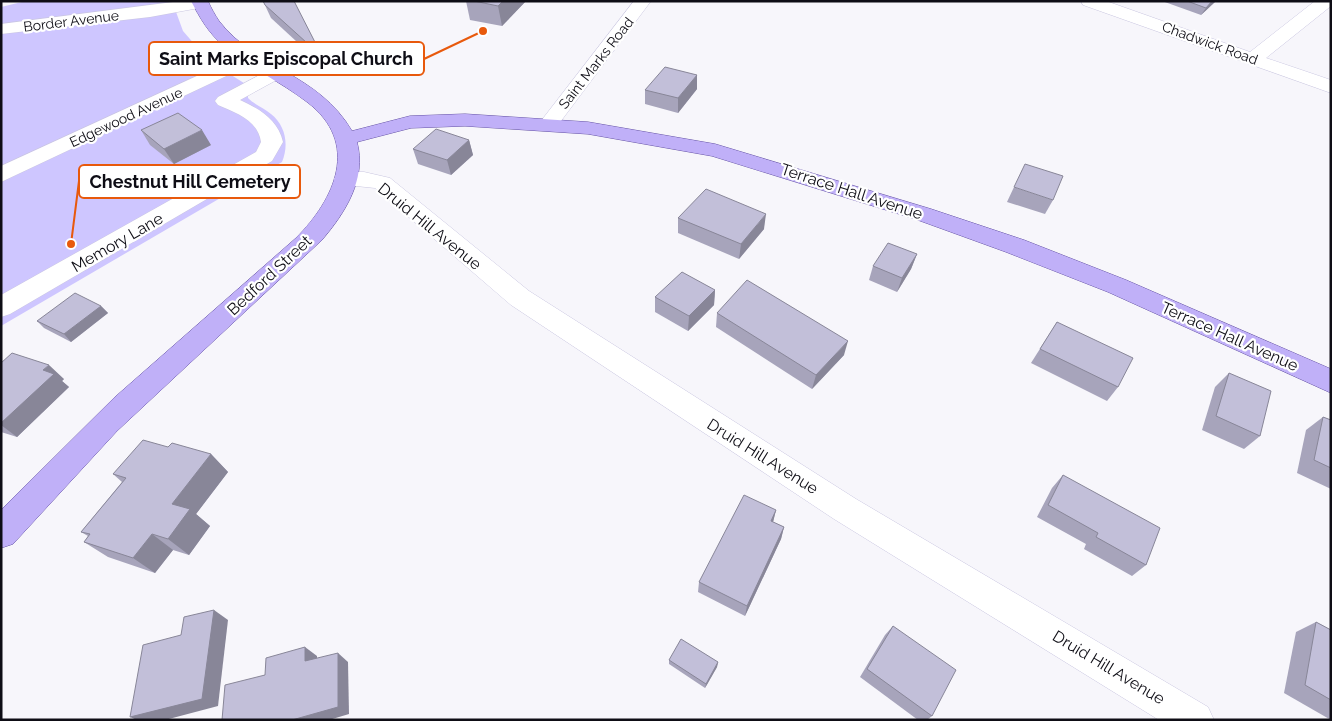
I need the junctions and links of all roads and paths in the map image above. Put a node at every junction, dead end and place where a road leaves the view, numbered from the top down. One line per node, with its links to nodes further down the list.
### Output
1 (643, 1): 10 (street, Saint Marks Road)
2 (1090, 1): 7 (street, Chadwick Road)
3 (1326, 1): 7 (street)
4 (199, 2): 5 (street, Border Avenue); 6 (main road, Bedford Street)
5 (1, 29)
6 (250, 58): 8 (main road, Bedford Street); 12 (street, Edgewood Avenue)
7 (1253, 59): 9 (street, Chadwick Road)
8 (275, 73): 11 (main road, Bedford Street); 14 (street, Memory Lane)
9 (1331, 87)
10 (548, 125): 11 (main road, Terrace Hall Avenue); 15 (main road, Terrace Hall Avenue)
11 (346, 139): 13 (main road, Bedford Street)
12 (1, 175)
13 (345, 179): 16 (main road, Bedford Street); 17 (street, Druid Hill Avenue)
14 (1, 307)
15 (1331, 382)
16 (1, 534)
17 (1195, 720)

